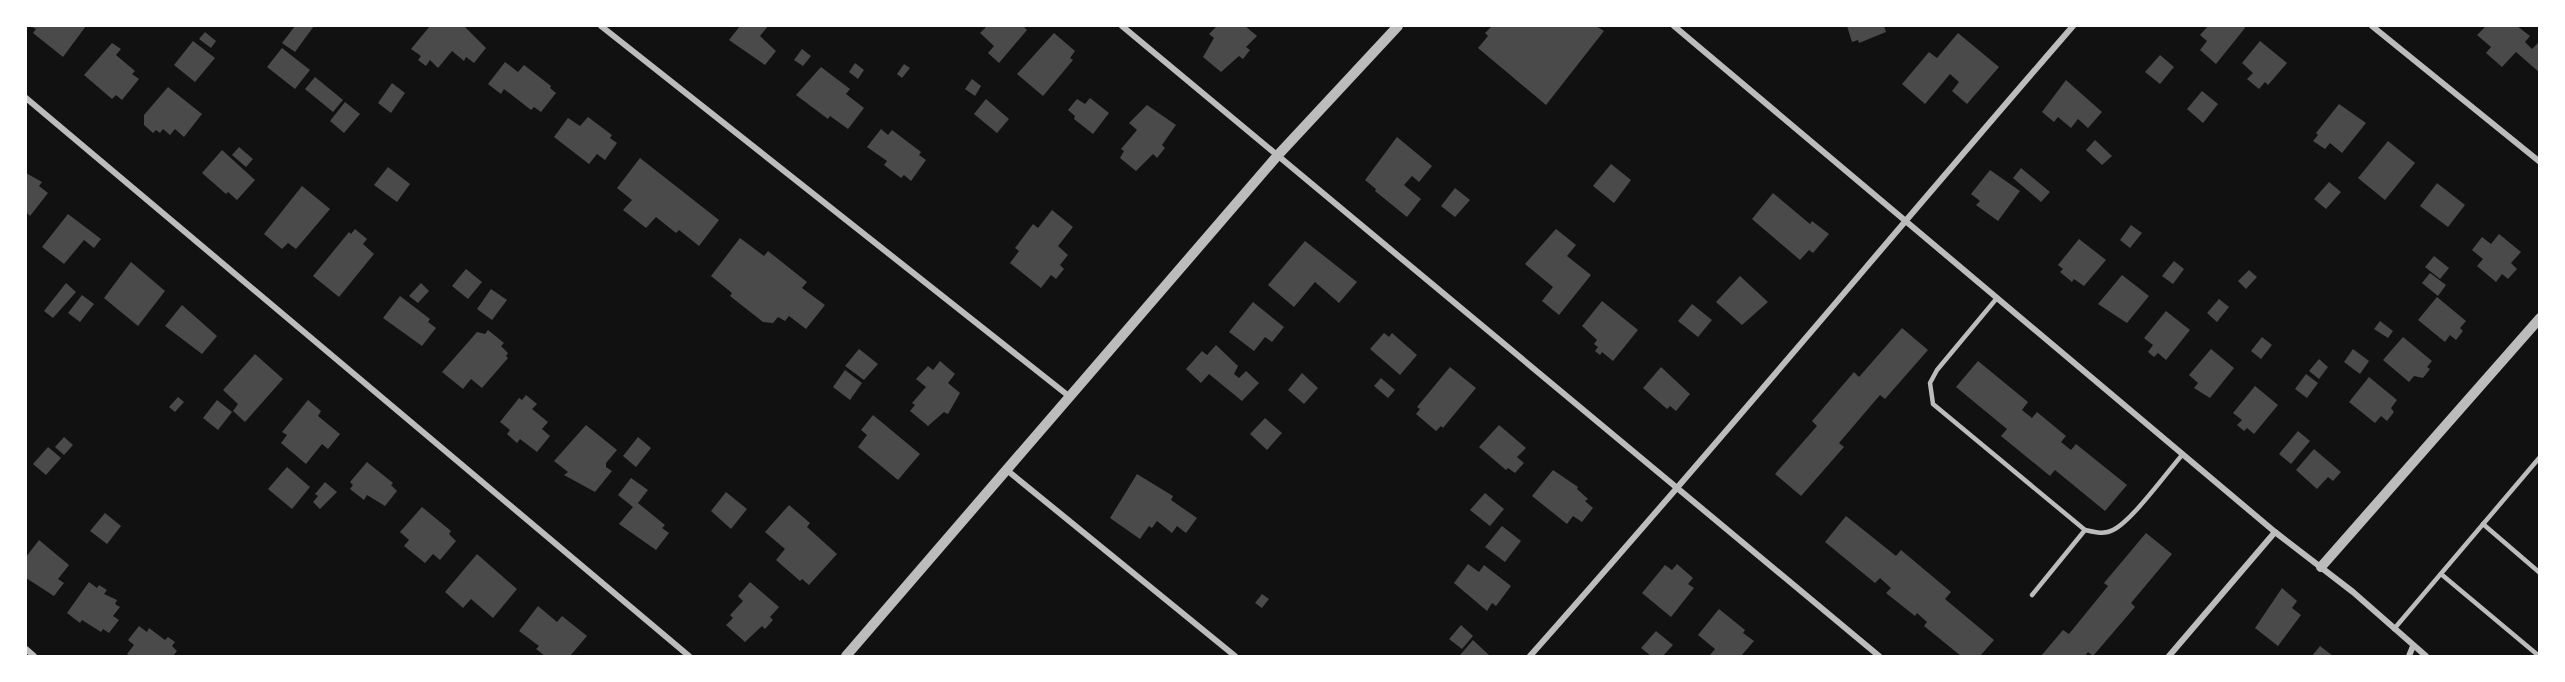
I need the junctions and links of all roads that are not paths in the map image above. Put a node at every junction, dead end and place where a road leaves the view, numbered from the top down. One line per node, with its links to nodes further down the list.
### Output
1 (601, 26): 13 (street)
2 (1122, 26): 8 (street)
3 (1398, 26): 8 (street)
4 (1674, 26): 10 (street)
5 (2073, 26): 10 (street)
6 (2372, 26): 9 (street)
7 (26, 98): 29 (street)
8 (1278, 155): 13 (street); 17 (street)
9 (2540, 162)
10 (1904, 220): 11 (street); 17 (street)
11 (1997, 298): 14 (street); 19 (lane)
12 (2540, 318): 21 (street)
13 (1070, 397): 16 (street)
14 (2183, 454): 19 (lane); 20 (street)
15 (2540, 457): 18 (lane)
16 (1008, 471): 30 (street); 31 (street)
17 (1679, 489): 32 (street); 33 (street)
18 (2483, 524): 22 (lane); 23 (lane)
19 (2085, 530): 24 (lane)
20 (2275, 532): 21 (street); 34 (street)
21 (2321, 567): 25 (street)
22 (2540, 573)
23 (2441, 574): 25 (lane); 37 (lane)
24 (2032, 595)
25 (2394, 629): 26 (street)
26 (2413, 646): 35 (street); 36 (street)
27 (26, 650): 28 (street)
28 (34, 657)
29 (689, 657)
30 (846, 657)
31 (1235, 657)
32 (1530, 657)
33 (1879, 657)
34 (2169, 657)
35 (2409, 657)
36 (2426, 657)
37 (2539, 657)

